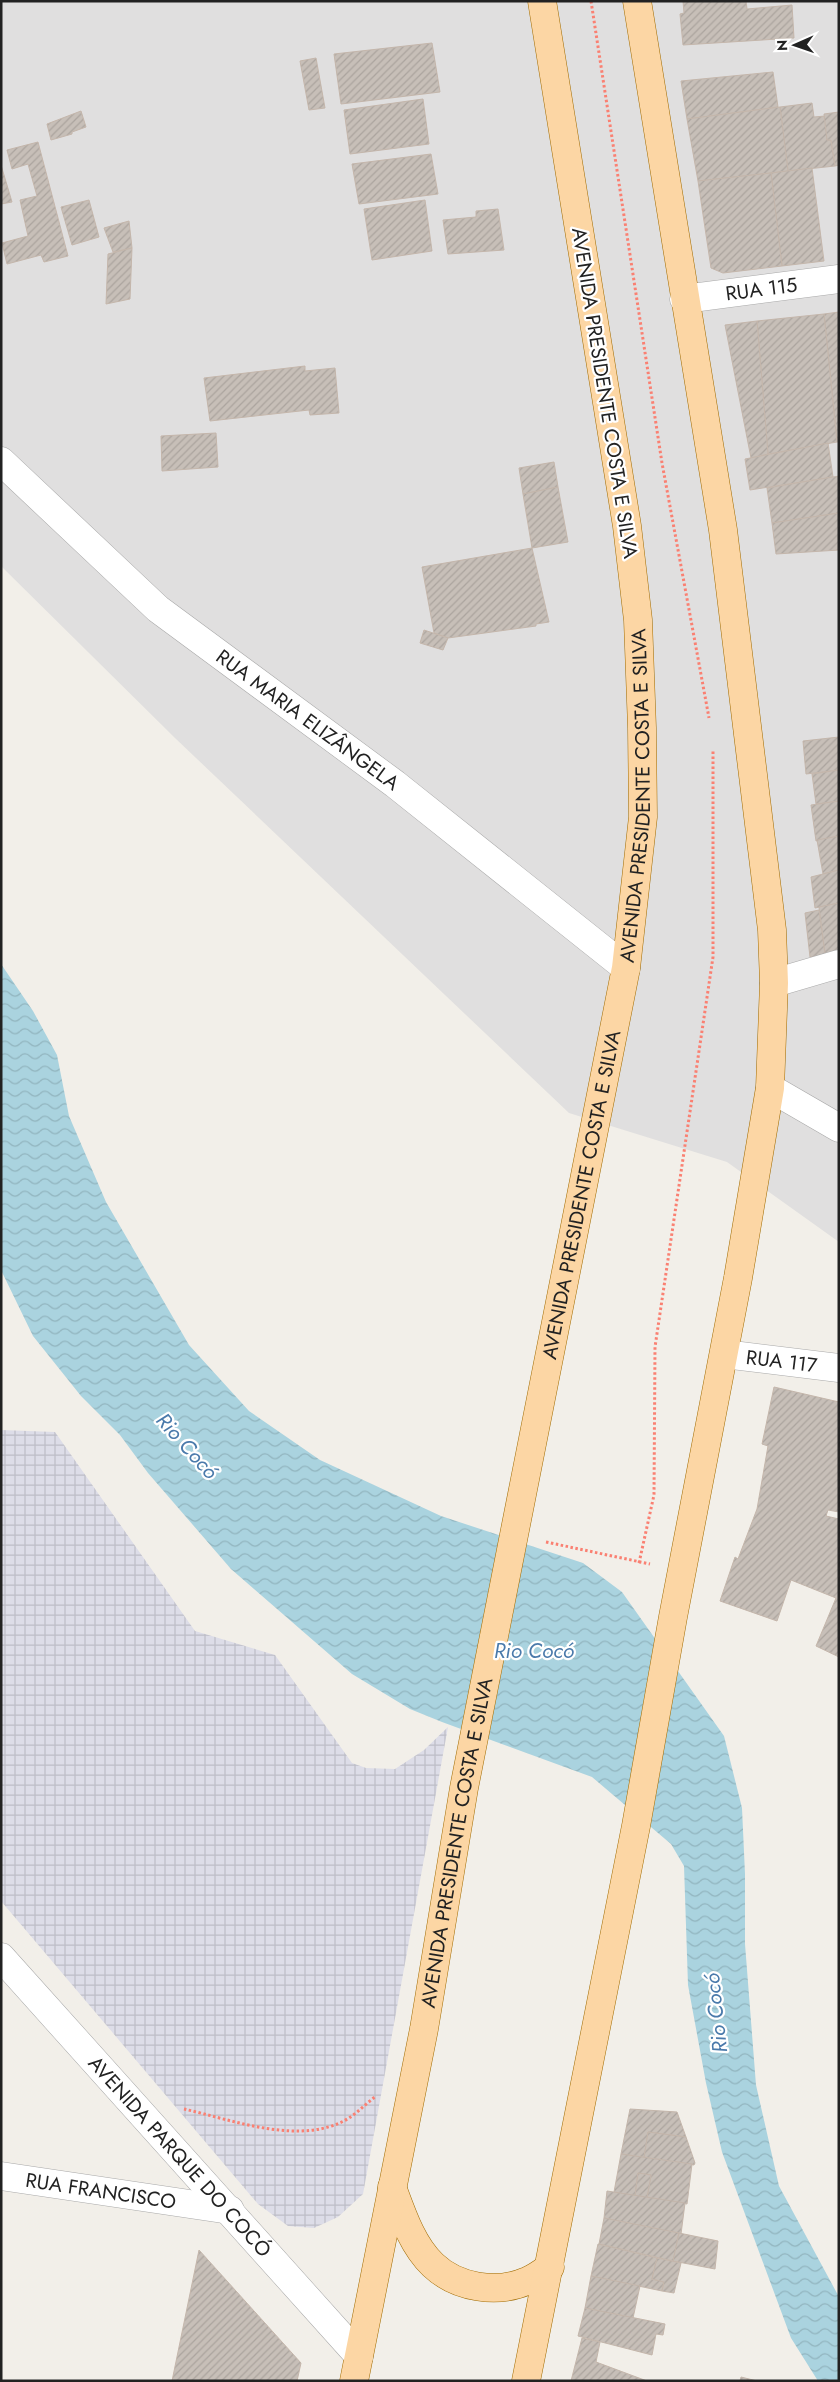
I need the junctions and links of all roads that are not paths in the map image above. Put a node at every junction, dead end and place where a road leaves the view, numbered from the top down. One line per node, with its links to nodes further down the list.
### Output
1 (542, 1): 7 (main road, AVENIDA PRESIDENTE COSTA E SILVA)
2 (637, 1): 4 (main road)
3 (839, 279): 4 (street, RUA 115)
4 (684, 299): 8 (main road)
5 (1, 461): 7 (street, RUA MARIA ELIZÂNGELA)
6 (839, 964): 8 (street)
7 (626, 968): 15 (main road, AVENIDA PRESIDENTE COSTA E SILVA)
8 (774, 983): 9 (main road)
9 (770, 1088): 10 (street); 11 (main road)
10 (839, 1128)
11 (724, 1354): 12 (street, RUA 117); 17 (main road)
12 (839, 1368)
13 (1, 1956): 16 (street, AVENIDA PARQUE DO COCÓ)
14 (1, 2176): 16 (street, RUA FRANCISCO)
15 (392, 2187): 17 (main road); 18 (main road, AVENIDA PRESIDENTE COSTA E SILVA)
16 (230, 2210): 18 (street, AVENIDA PARQUE DO COCÓ)
17 (550, 2267): 19 (main road)
18 (356, 2368)
19 (526, 2381)

